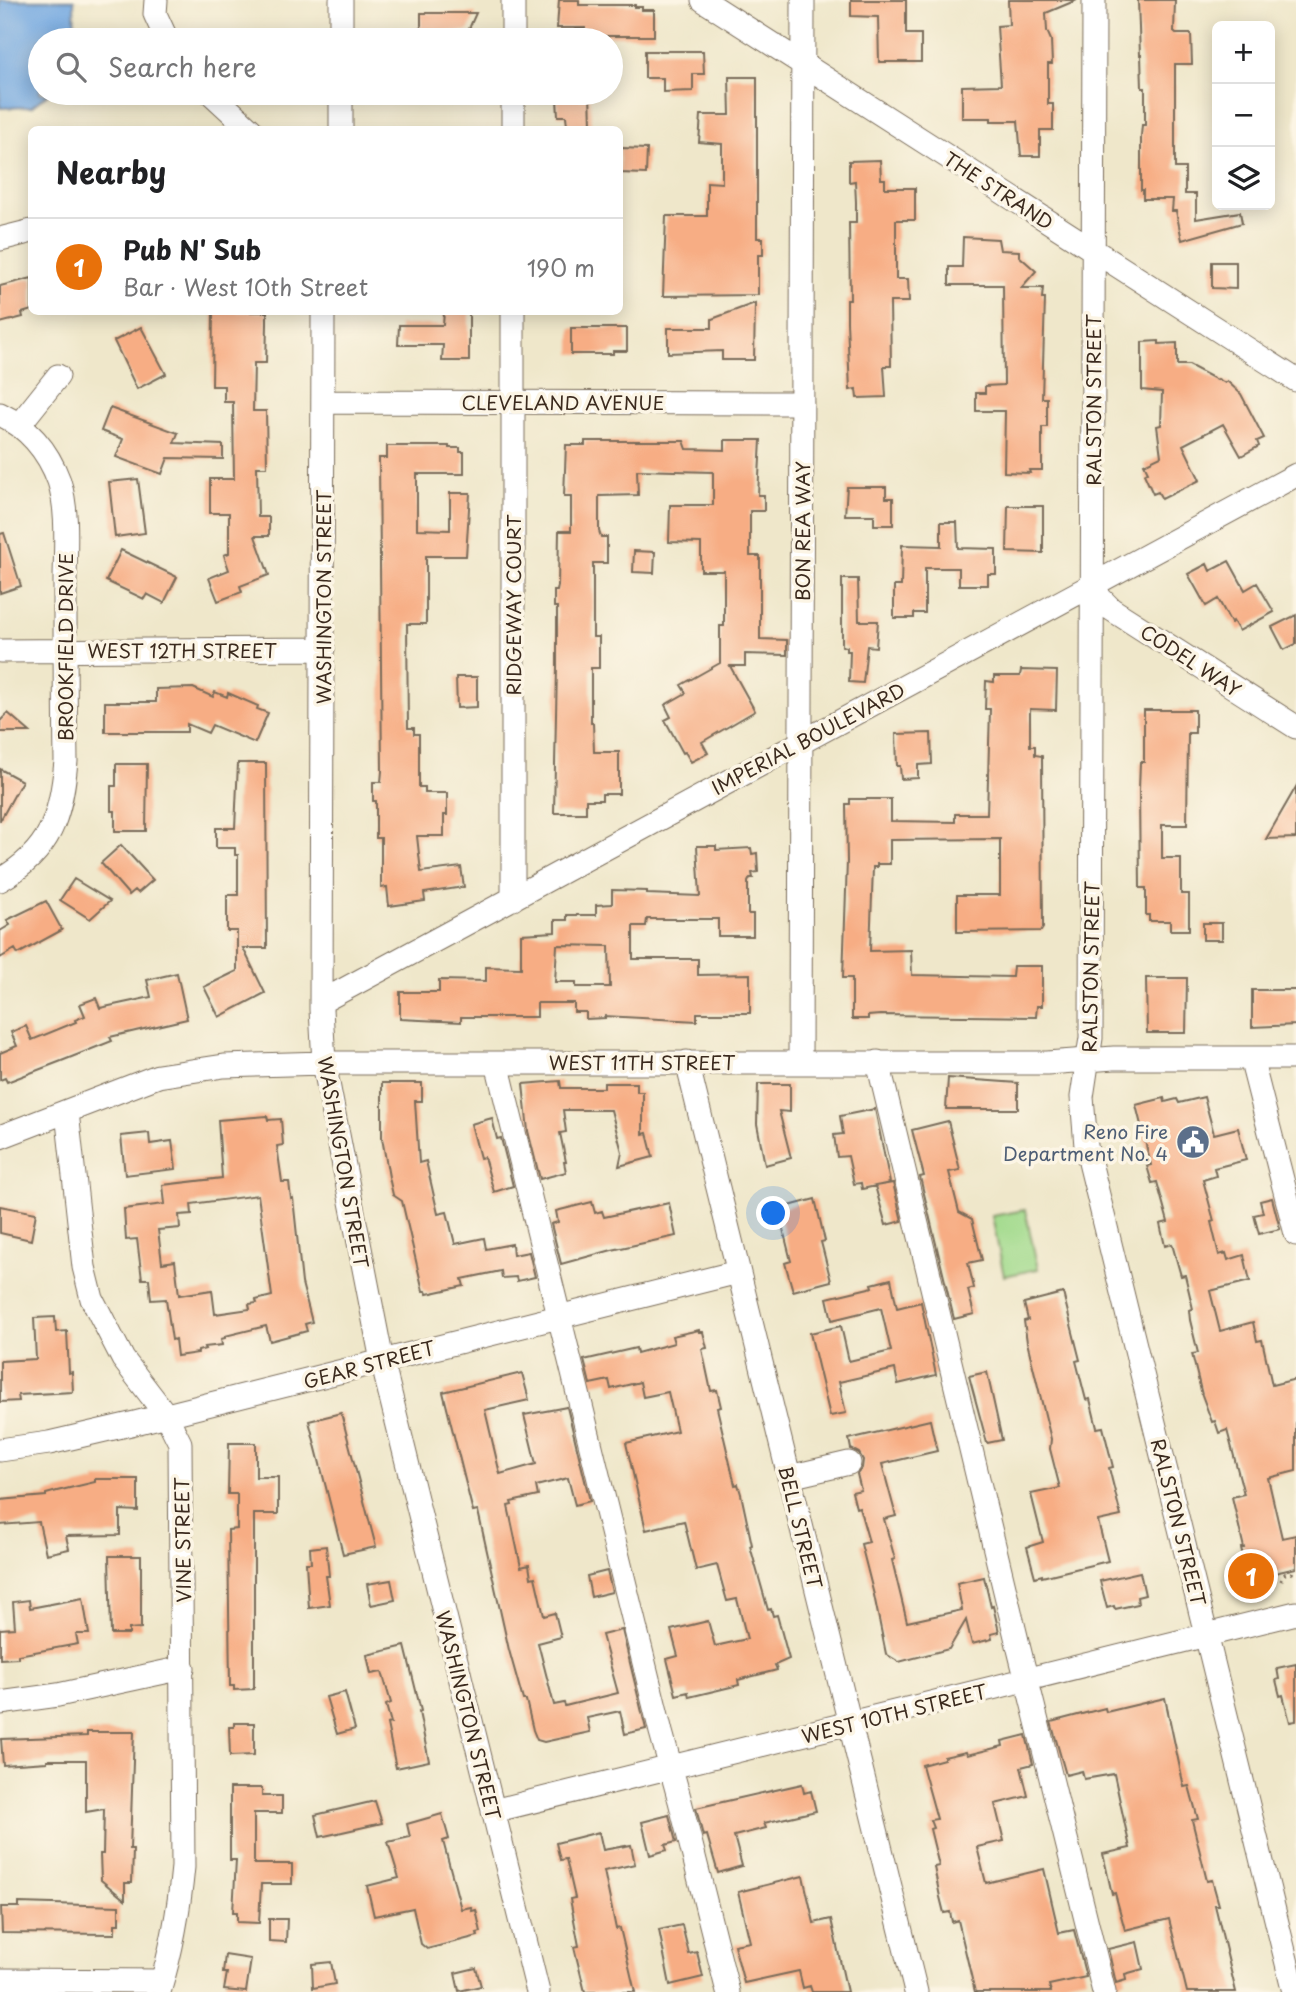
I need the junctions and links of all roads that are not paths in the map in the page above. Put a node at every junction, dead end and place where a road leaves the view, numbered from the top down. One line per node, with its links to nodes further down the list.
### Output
1 (156, 0): 7 (street)
2 (341, 0): 8 (street)
3 (513, 0): 9 (street)
4 (702, 0): 10 (street, THE STRAND)
5 (803, 0): 10 (street, BON REA WAY)
6 (1094, 0): 19 (street, RALSTON STREET)
7 (161, 28)
8 (341, 28)
9 (513, 28)
10 (802, 64): 19 (street, THE STRAND); 26 (street, BON REA WAY)
11 (224, 105): 14 (street)
12 (341, 105): 15 (street)
13 (513, 105): 16 (street)
14 (247, 126)
15 (341, 126)
16 (513, 126)
17 (28, 232): 18 (street)
18 (0, 239)
19 (1093, 251): 23 (street, THE STRAND); 29 (street, RALSTON STREET)
20 (324, 315): 24 (street, WASHINGTON STREET)
21 (513, 315): 25 (street, RIDGEWAY COURT)
22 (58, 376): 27 (street)
23 (1296, 380)
24 (324, 402): 25 (street, CLEVELAND AVENUE); 30 (street, WASHINGTON STREET)
25 (513, 403): 26 (street, CLEVELAND AVENUE); 36 (street, RIDGEWAY COURT)
26 (802, 403): 34 (street, BON REA WAY)
27 (10, 420): 31 (street, BROOKFIELD DRIVE)
28 (1296, 475): 29 (street, IMPERIAL BOULEVARD)
29 (1093, 584): 33 (street, CODEL WAY); 34 (street, IMPERIAL BOULEVARD); 40 (street, RALSTON STREET)
30 (323, 649): 31 (street, WEST 12TH STREET); 37 (street, WASHINGTON STREET)
31 (65, 650): 32 (street, WEST 12TH STREET); 35 (street, BROOKFIELD DRIVE)
32 (0, 651)
33 (1296, 727)
34 (802, 742): 36 (street, IMPERIAL BOULEVARD); 42 (street, BON REA WAY)
35 (0, 880)
36 (513, 899): 37 (street, IMPERIAL BOULEVARD)
37 (321, 1002): 44 (street, WASHINGTON STREET)
38 (1251, 1058): 39 (street, WEST 11TH STREET); 40 (street, WEST 11TH STREET); 48 (street)
39 (1296, 1058)
40 (1088, 1060): 43 (street, WEST 11TH STREET); 57 (street, RALSTON STREET)
41 (687, 1062): 42 (street, WEST 11TH STREET); 45 (street, WEST 11TH STREET); 49 (street, BELL STREET)
42 (800, 1062): 43 (street, WEST 11TH STREET)
43 (878, 1062): 59 (street)
44 (324, 1063): 45 (street, WEST 11TH STREET); 46 (street, WEST 11TH STREET); 51 (street, WASHINGTON STREET)
45 (497, 1063): 50 (street)
46 (67, 1112): 47 (street, WEST 11TH STREET); 52 (street, VINE STREET)
47 (0, 1137)
48 (1296, 1234)
49 (738, 1272): 50 (street, GEAR STREET); 55 (street, BELL STREET)
50 (559, 1315): 51 (street, GEAR STREET); 62 (street)
51 (382, 1361): 52 (street, GEAR STREET); 63 (street, WASHINGTON STREET)
52 (166, 1415): 53 (street, GEAR STREET); 58 (street, VINE STREET)
53 (0, 1450)
54 (849, 1463): 55 (street)
55 (789, 1478): 61 (street, BELL STREET)
56 (1296, 1614): 57 (street, WEST 10TH STREET)
57 (1207, 1636): 59 (street, WEST 10TH STREET); 70 (street, RALSTON STREET)
58 (183, 1668): 60 (street); 65 (street, VINE STREET)
59 (1027, 1680): 61 (street, WEST 10TH STREET); 69 (street)
60 (0, 1703)
61 (850, 1723): 62 (street, WEST 10TH STREET); 68 (street, BELL STREET)
62 (670, 1768): 63 (street, WEST 10TH STREET); 67 (street)
63 (493, 1811): 66 (street, WASHINGTON STREET)
64 (0, 1980): 65 (street)
65 (160, 1986)
66 (538, 1992)
67 (728, 1992)
68 (916, 1992)
69 (1104, 1992)
70 (1294, 1992)

